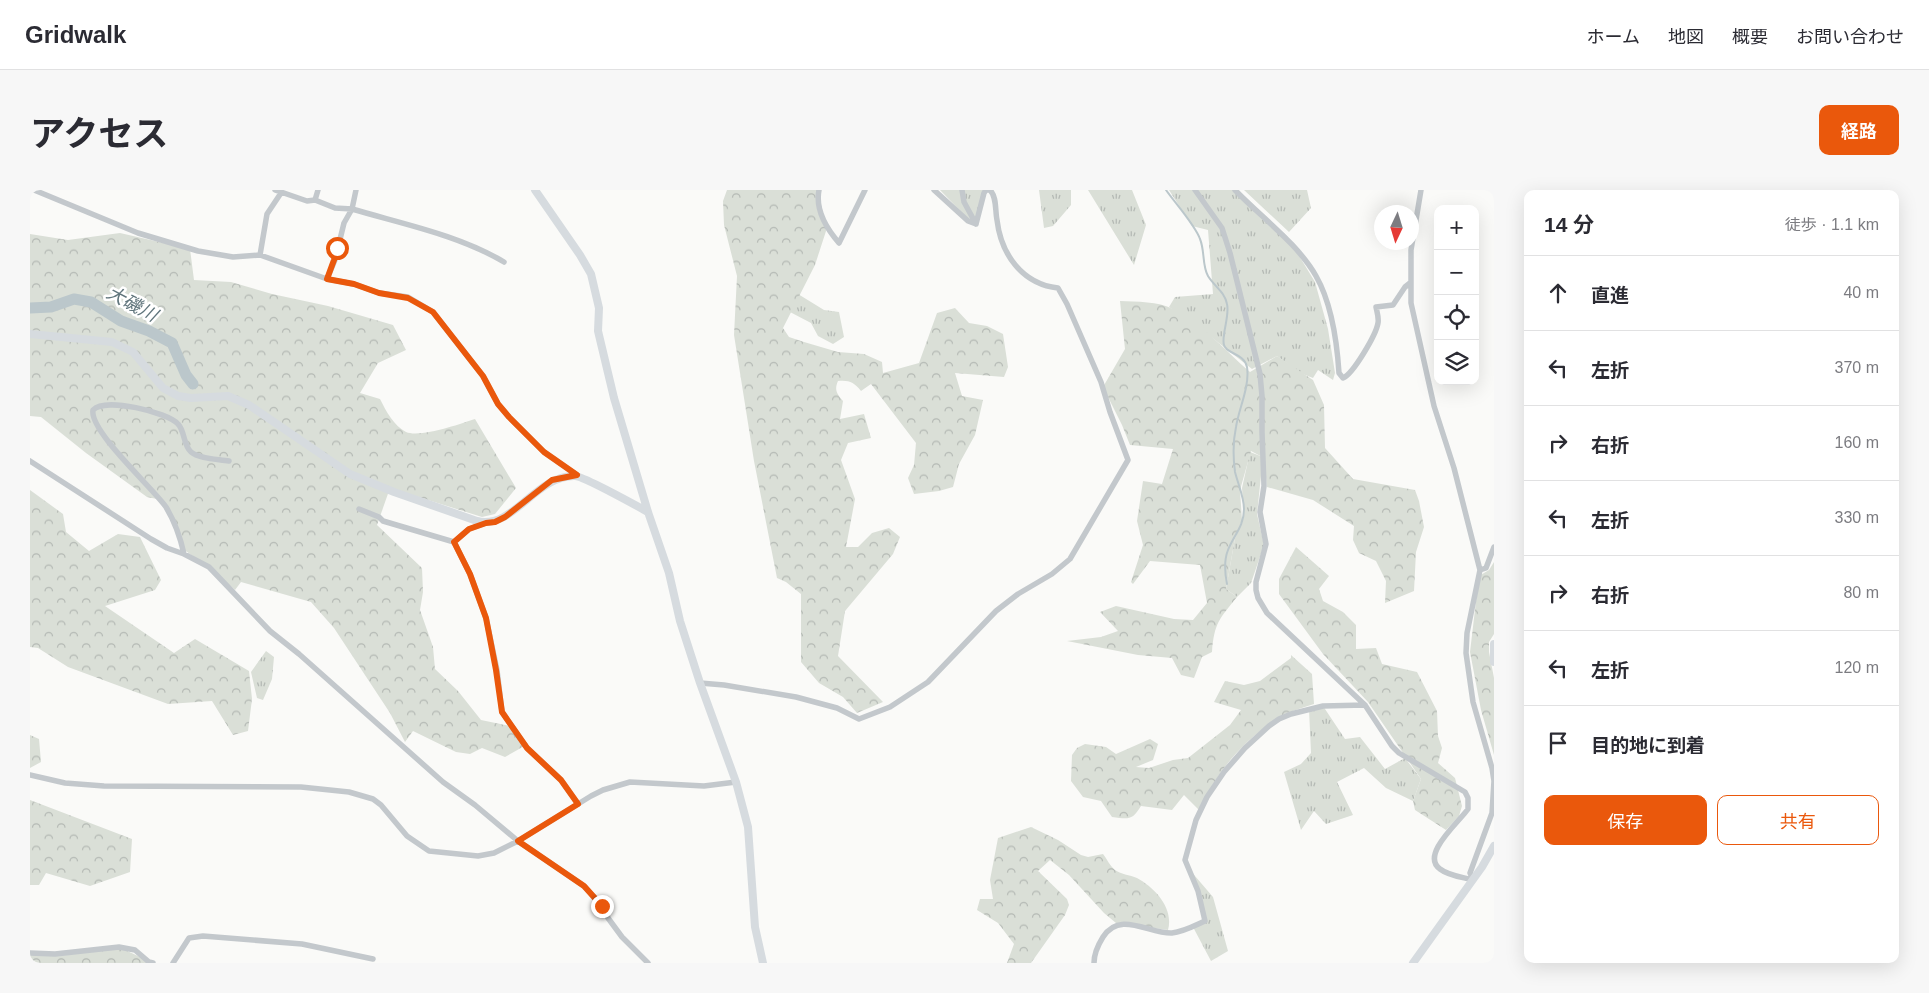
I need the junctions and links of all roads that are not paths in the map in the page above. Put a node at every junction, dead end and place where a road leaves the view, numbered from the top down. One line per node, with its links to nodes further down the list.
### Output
1 (34, 190): 19 (street)
2 (318, 190): 15 (street)
3 (356, 190): 17 (street)
4 (535, 190): 28 (street)
5 (819, 190): 16 (street)
6 (824, 190): 16 (street)
7 (865, 190): 16 (street)
8 (934, 190): 18 (street)
9 (962, 190): 18 (street)
10 (990, 190): 18 (street); 36 (street)
11 (1195, 190): 37 (street)
12 (1235, 190): 22 (street)
13 (1421, 190): 22 (street)
14 (278, 192): 15 (street); 19 (street)
15 (315, 200): 17 (street)
16 (817, 201)
17 (352, 209): 20 (street); 21 (street)
18 (976, 224)
19 (260, 255): 21 (street)
20 (504, 262)
21 (327, 279): 26 (street)
22 (1410, 283): 33 (street)
23 (30, 334): 29 (street)
24 (229, 461): 32 (street)
25 (30, 462): 32 (street)
26 (577, 475): 28 (street); 29 (street)
27 (359, 509): 30 (street)
28 (648, 512): 36 (street)
29 (486, 523): 30 (street)
30 (454, 542): 40 (street)
31 (1494, 547): 33 (street)
32 (184, 554): 41 (street)
33 (1480, 570): 43 (street)
34 (1494, 644): 35 (street)
35 (1494, 662)
36 (700, 683): 39 (street)
37 (1365, 705): 43 (street); 50 (street)
38 (30, 775): 41 (street)
39 (736, 782): 40 (street); 49 (street)
40 (578, 804): 41 (street)
41 (518, 841): 48 (street)
42 (1494, 846): 43 (street)
43 (1473, 880): 51 (street)
44 (30, 953): 46 (street)
45 (373, 959): 47 (street)
46 (153, 963)
47 (173, 963)
48 (648, 963)
49 (763, 963)
50 (1094, 963)
51 (1413, 963)

